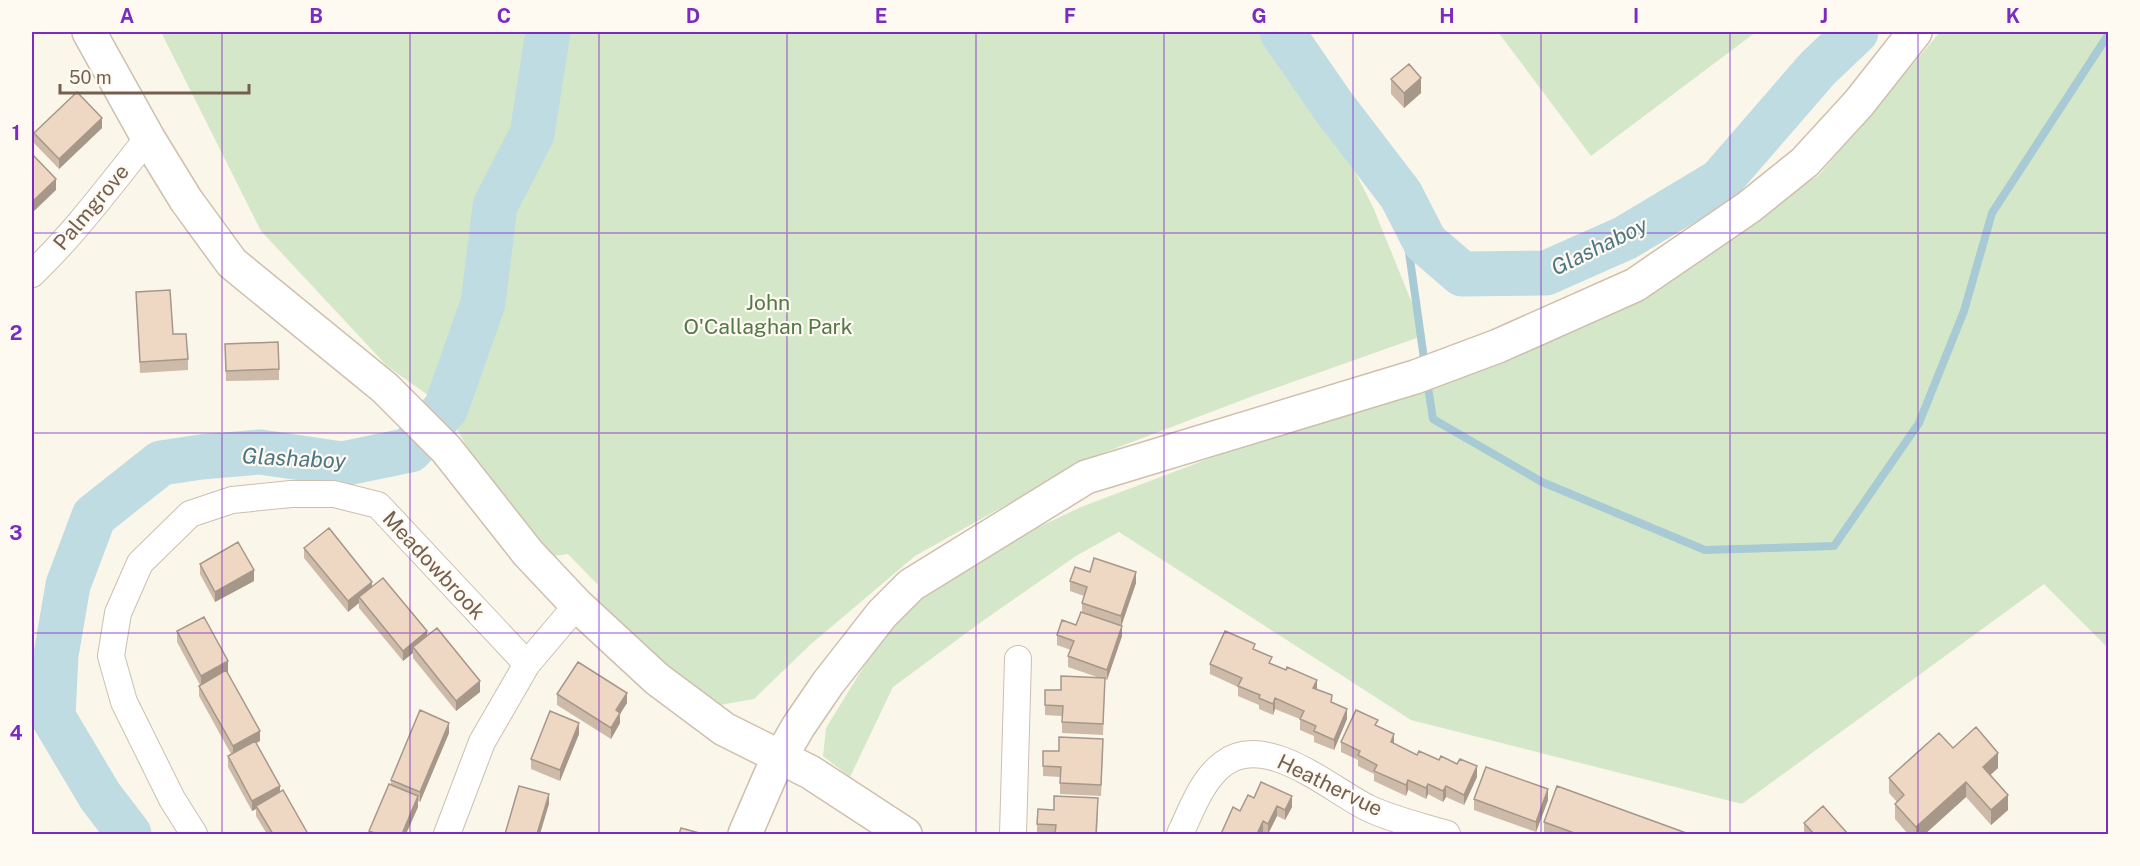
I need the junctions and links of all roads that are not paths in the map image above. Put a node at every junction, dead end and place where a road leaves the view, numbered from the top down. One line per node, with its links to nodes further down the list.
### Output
1 (89, 32): 3 (main road)
2 (1915, 32): 8 (main road)
3 (148, 138): 4 (street, Palmgrove); 5 (main road)
4 (32, 274)
5 (577, 605): 7 (street); 8 (main road)
6 (1018, 659): 13 (street)
7 (527, 664): 9 (street, Meadowbrook); 10 (street)
8 (780, 756): 11 (main road); 12 (main road)
9 (194, 834)
10 (447, 834)
11 (746, 834)
12 (904, 834)
13 (1013, 834)
14 (1180, 834): 15 (street, Heathervue)
15 (1447, 834)

